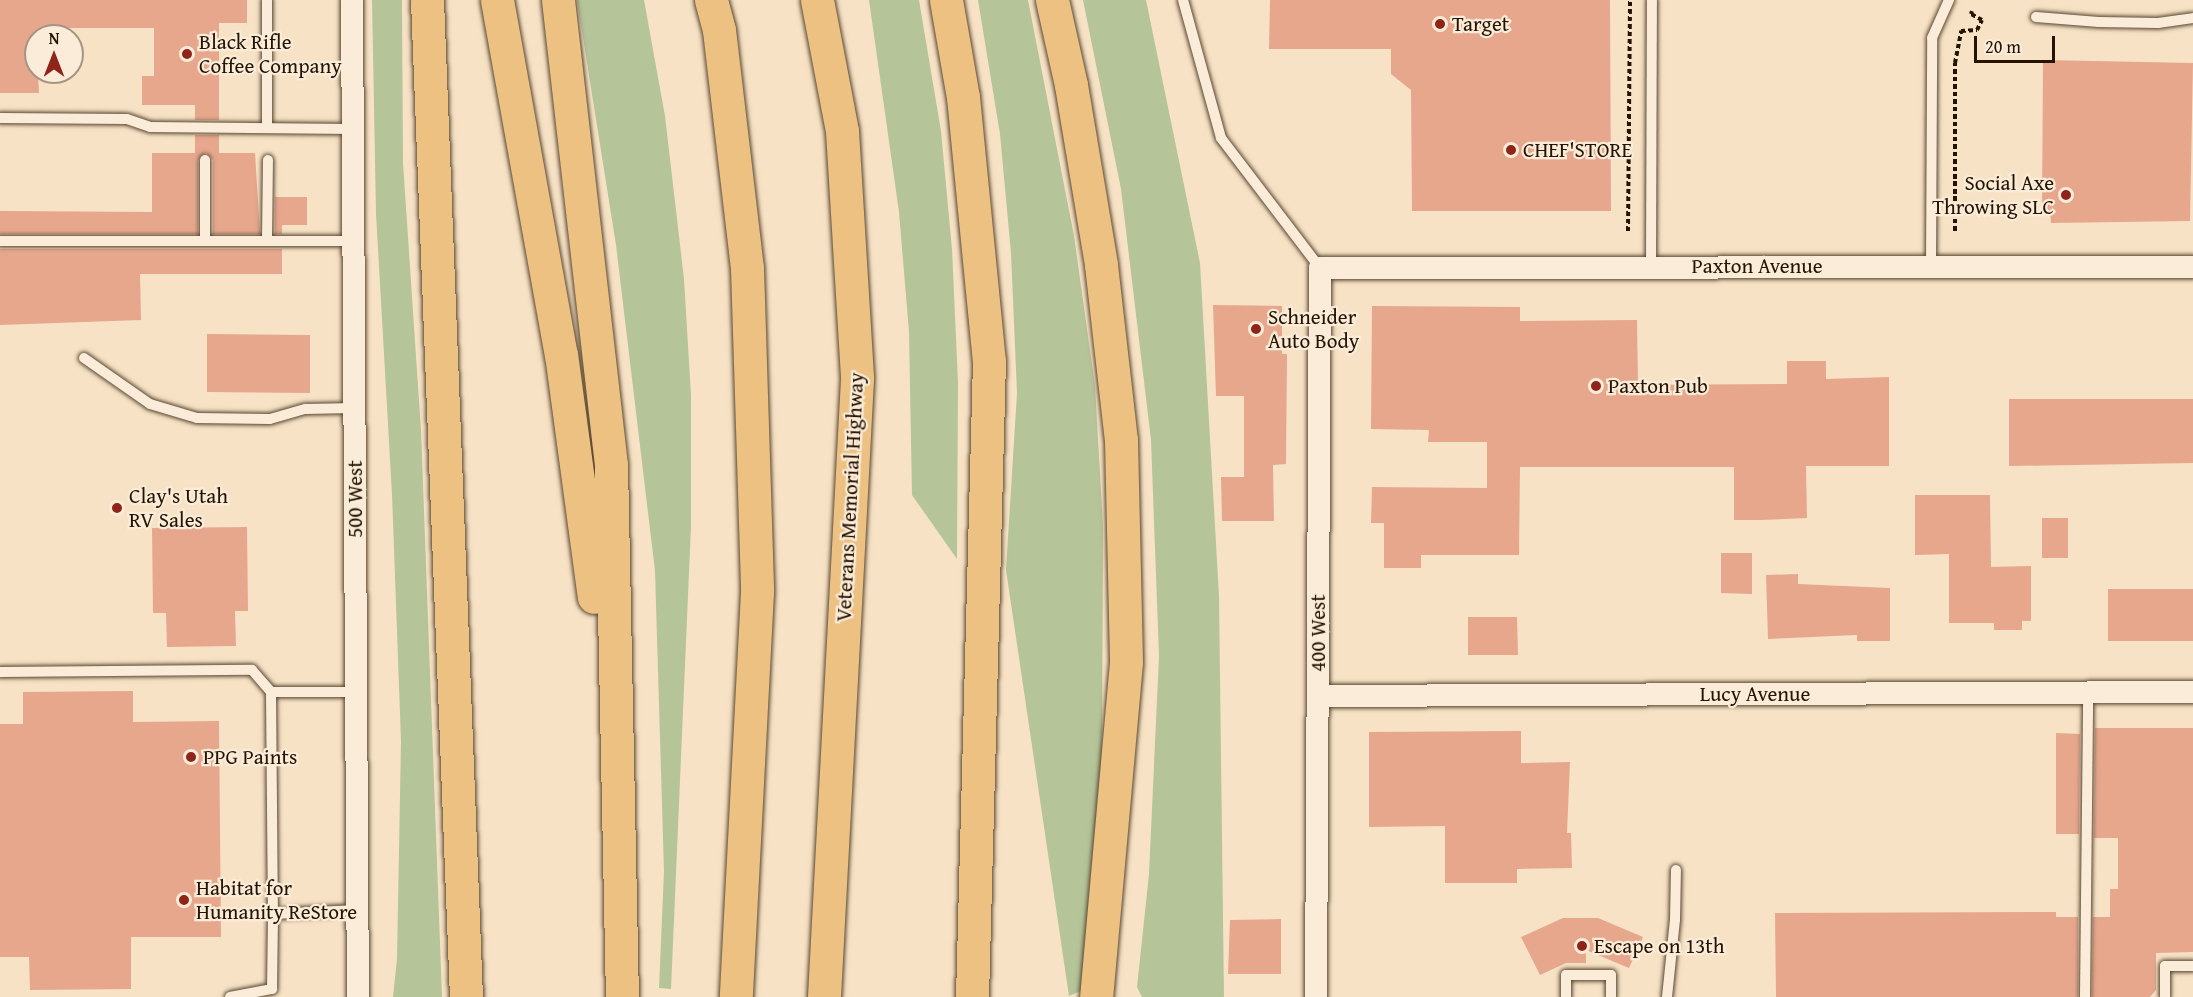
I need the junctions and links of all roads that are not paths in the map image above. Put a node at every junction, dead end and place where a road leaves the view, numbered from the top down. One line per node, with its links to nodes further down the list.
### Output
1 (267, 0): 16 (lane)
2 (352, 0): 17 (street, 500 West)
3 (427, 0): 44 (highway)
4 (497, 0): 36 (highway)
5 (558, 0): 36 (highway)
6 (711, 0): 46 (highway)
7 (817, 0): 47 (highway, Veterans Memorial Highway)
8 (946, 0): 48 (highway)
9 (1052, 0): 41 (highway)
10 (1183, 0): 27 (lane)
11 (1652, 0): 24 (lane)
12 (1949, 0): 25 (lane)
13 (2036, 17): 14 (lane)
14 (2193, 18)
15 (0, 118): 16 (lane)
16 (267, 128): 17 (lane)
17 (352, 129): 23 (street, 500 West)
18 (205, 160): 20 (lane)
19 (268, 160): 21 (lane)
20 (205, 240): 21 (lane); 22 (lane)
21 (267, 240): 23 (lane)
22 (0, 241)
23 (353, 241): 29 (street, 500 West)
24 (1651, 266): 25 (street, Paxton Avenue); 27 (street, Paxton Avenue)
25 (1931, 267): 26 (street, Paxton Avenue)
26 (2193, 267)
27 (1320, 268): 35 (street, 400 West)
28 (84, 358): 29 (lane)
29 (354, 408): 32 (street, 500 West)
30 (0, 672): 31 (lane)
31 (271, 692): 32 (lane); 39 (lane)
32 (356, 692): 38 (street, 500 West)
33 (2088, 692): 34 (street, Lucy Avenue); 35 (street, Lucy Avenue); 53 (lane)
34 (2193, 692)
35 (1318, 696): 49 (street, 400 West)
36 (619, 770): 45 (highway)
37 (1676, 870): 52 (lane)
38 (358, 910): 39 (lane); 43 (street, 500 West)
39 (273, 914): 42 (lane)
40 (2193, 966): 54 (lane)
41 (1098, 983)
42 (231, 997)
43 (358, 997)
44 (466, 997)
45 (622, 997)
46 (736, 997)
47 (824, 997)
48 (972, 997)
49 (1316, 997)
50 (1566, 997): 51 (lane)
51 (1611, 997)
52 (1667, 997)
53 (2085, 997)
54 (2164, 997)

